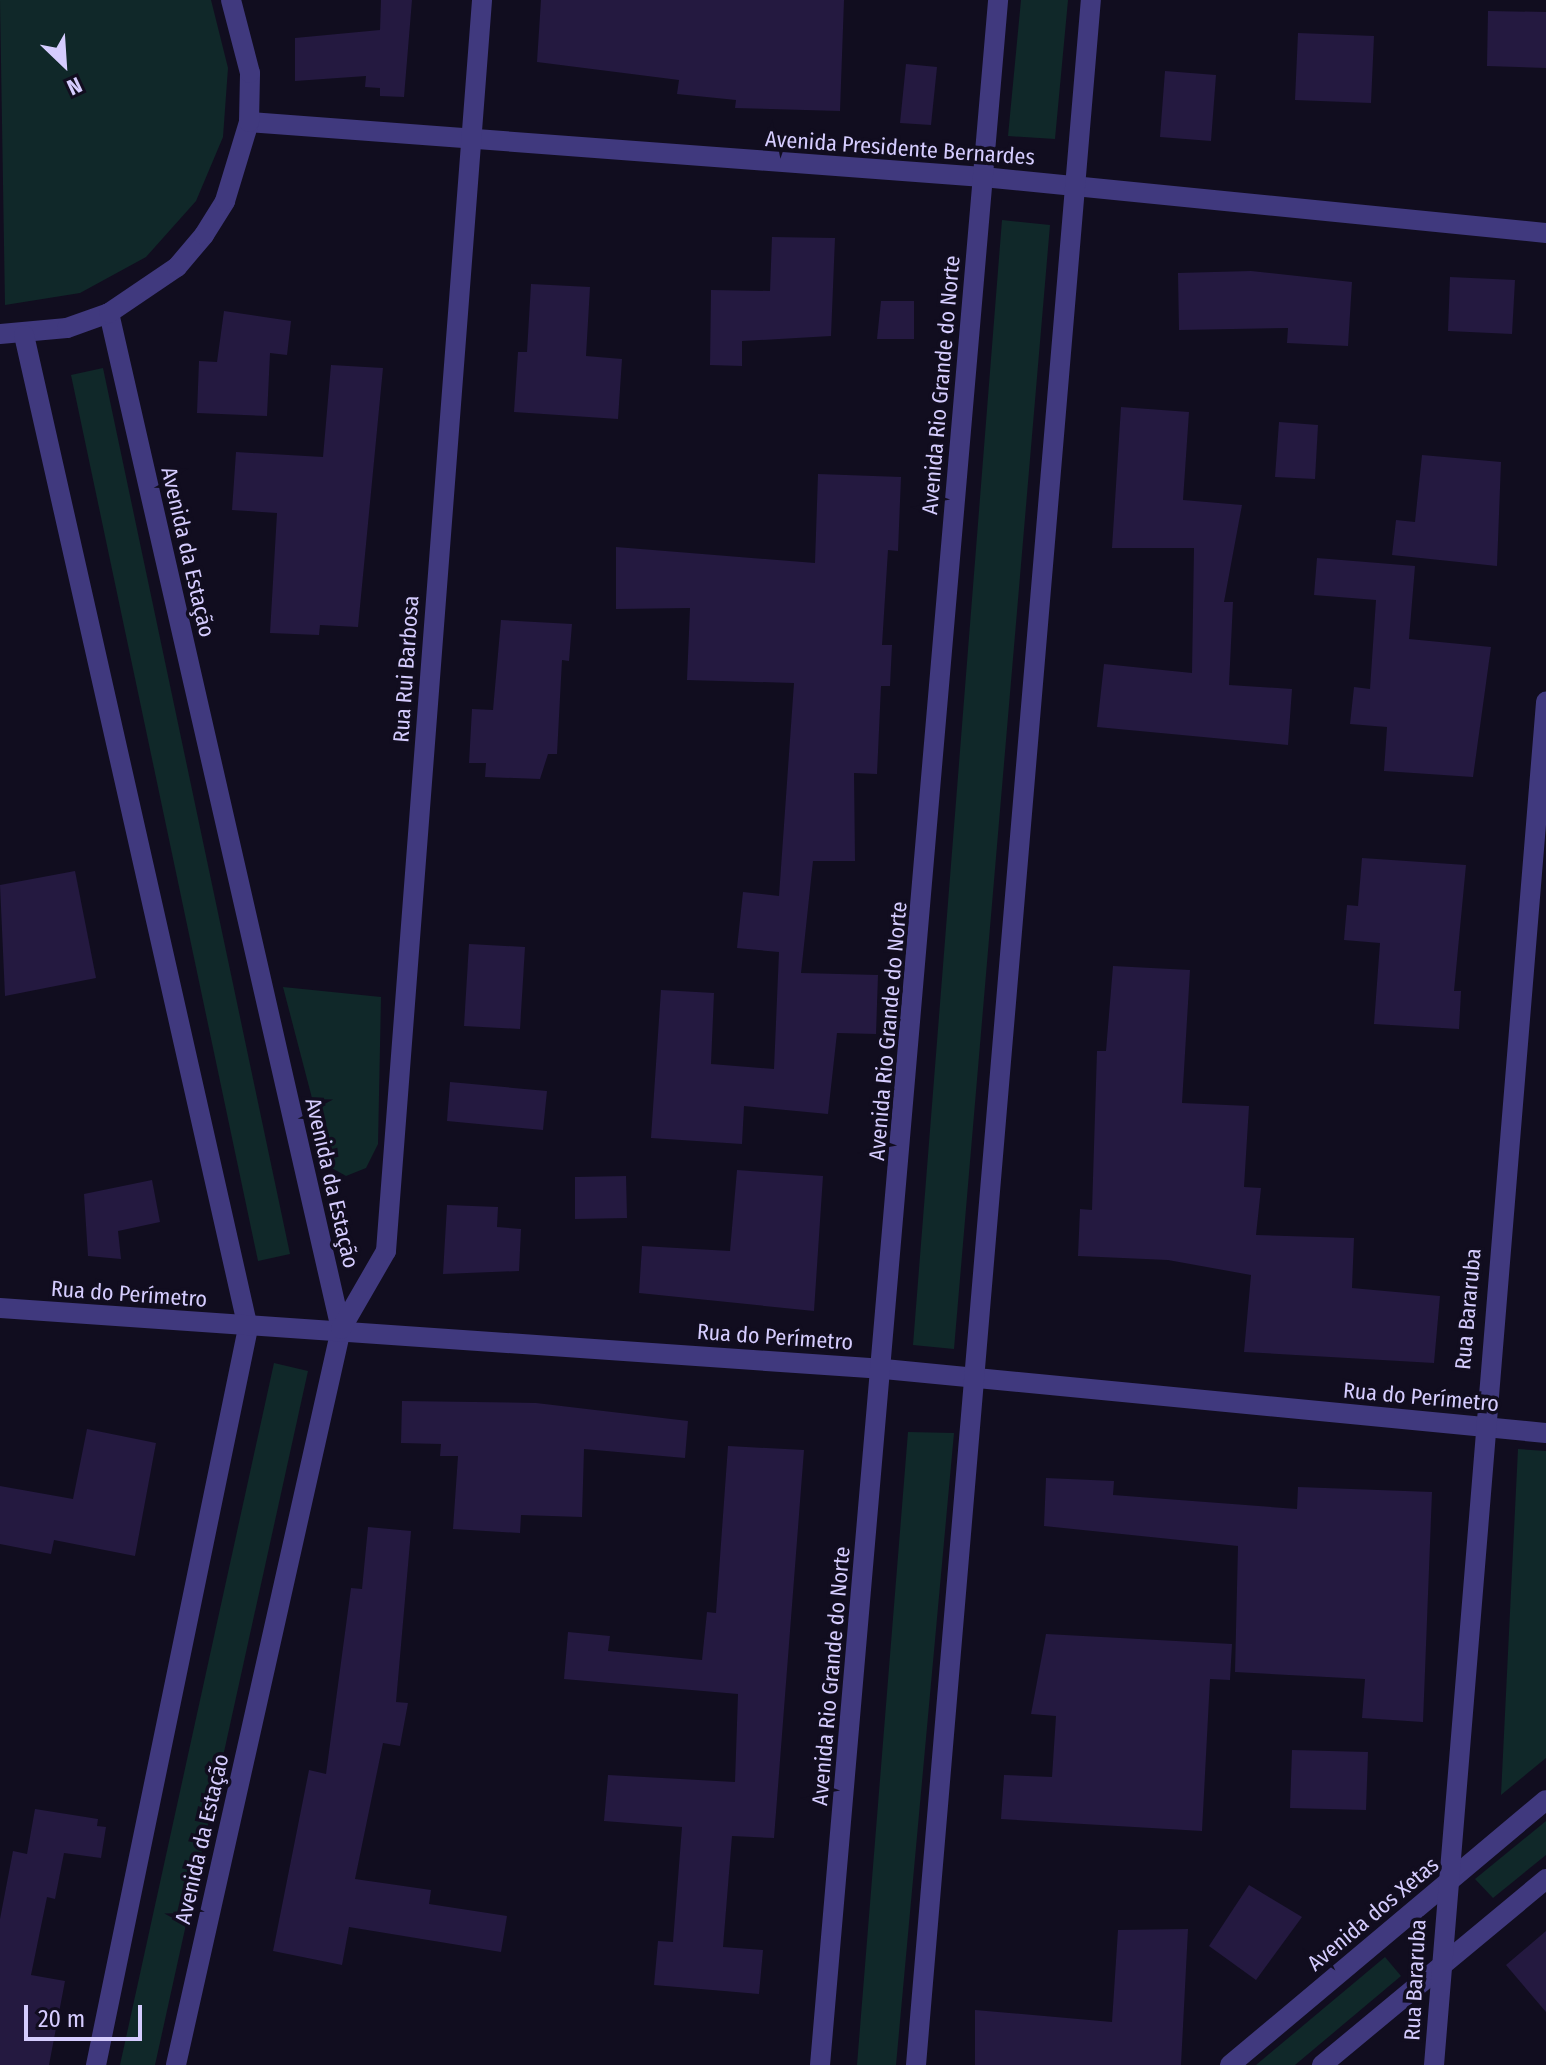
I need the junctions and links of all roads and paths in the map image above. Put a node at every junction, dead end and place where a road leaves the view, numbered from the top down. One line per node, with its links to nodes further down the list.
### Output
1 (231, 0): 5 (street)
2 (482, 0): 6 (street, Rua Rui Barbosa)
3 (998, 0): 7 (street, Avenida Rio Grande do Norte)
4 (1091, 0): 8 (street)
5 (249, 122): 6 (street, Avenida Presidente Bernardes); 10 (street)
6 (469, 141): 7 (street, Avenida Presidente Bernardes); 16 (street, Rua Rui Barbosa)
7 (983, 177): 8 (street, Avenida Presidente Bernardes); 17 (street, Avenida Rio Grande do Norte)
8 (1077, 186): 9 (street, Avenida Presidente Bernardes); 18 (street)
9 (1546, 233)
10 (109, 313): 12 (street); 16 (street, Avenida da Estação)
11 (0, 334): 12 (street)
12 (24, 335): 15 (street)
13 (1546, 702): 19 (street, Rua Bararuba)
14 (0, 1308): 15 (street, Rua do Perímetro)
15 (248, 1328): 16 (street, Rua do Perímetro); 25 (street)
16 (341, 1329): 17 (street, Rua do Perímetro); 26 (street, Avenida da Estação)
17 (884, 1369): 18 (street, Rua do Perímetro); 27 (street, Avenida Rio Grande do Norte)
18 (974, 1378): 19 (street, Rua do Perímetro); 28 (street)
19 (1482, 1428): 20 (street, Rua do Perímetro); 23 (street, Rua Bararuba)
20 (1546, 1433)
21 (1546, 1800): 23 (street, Avenida dos Xetas)
22 (1546, 1879): 24 (street)
23 (1444, 1885): 24 (street, Rua Bararuba); 29 (street, Avenida dos Xetas)
24 (1442, 1964): 30 (street); 31 (street, Rua Bararuba)
25 (96, 2065)
26 (176, 2065)
27 (820, 2065)
28 (916, 2065)
29 (1230, 2065)
30 (1322, 2065)
31 (1434, 2065)

